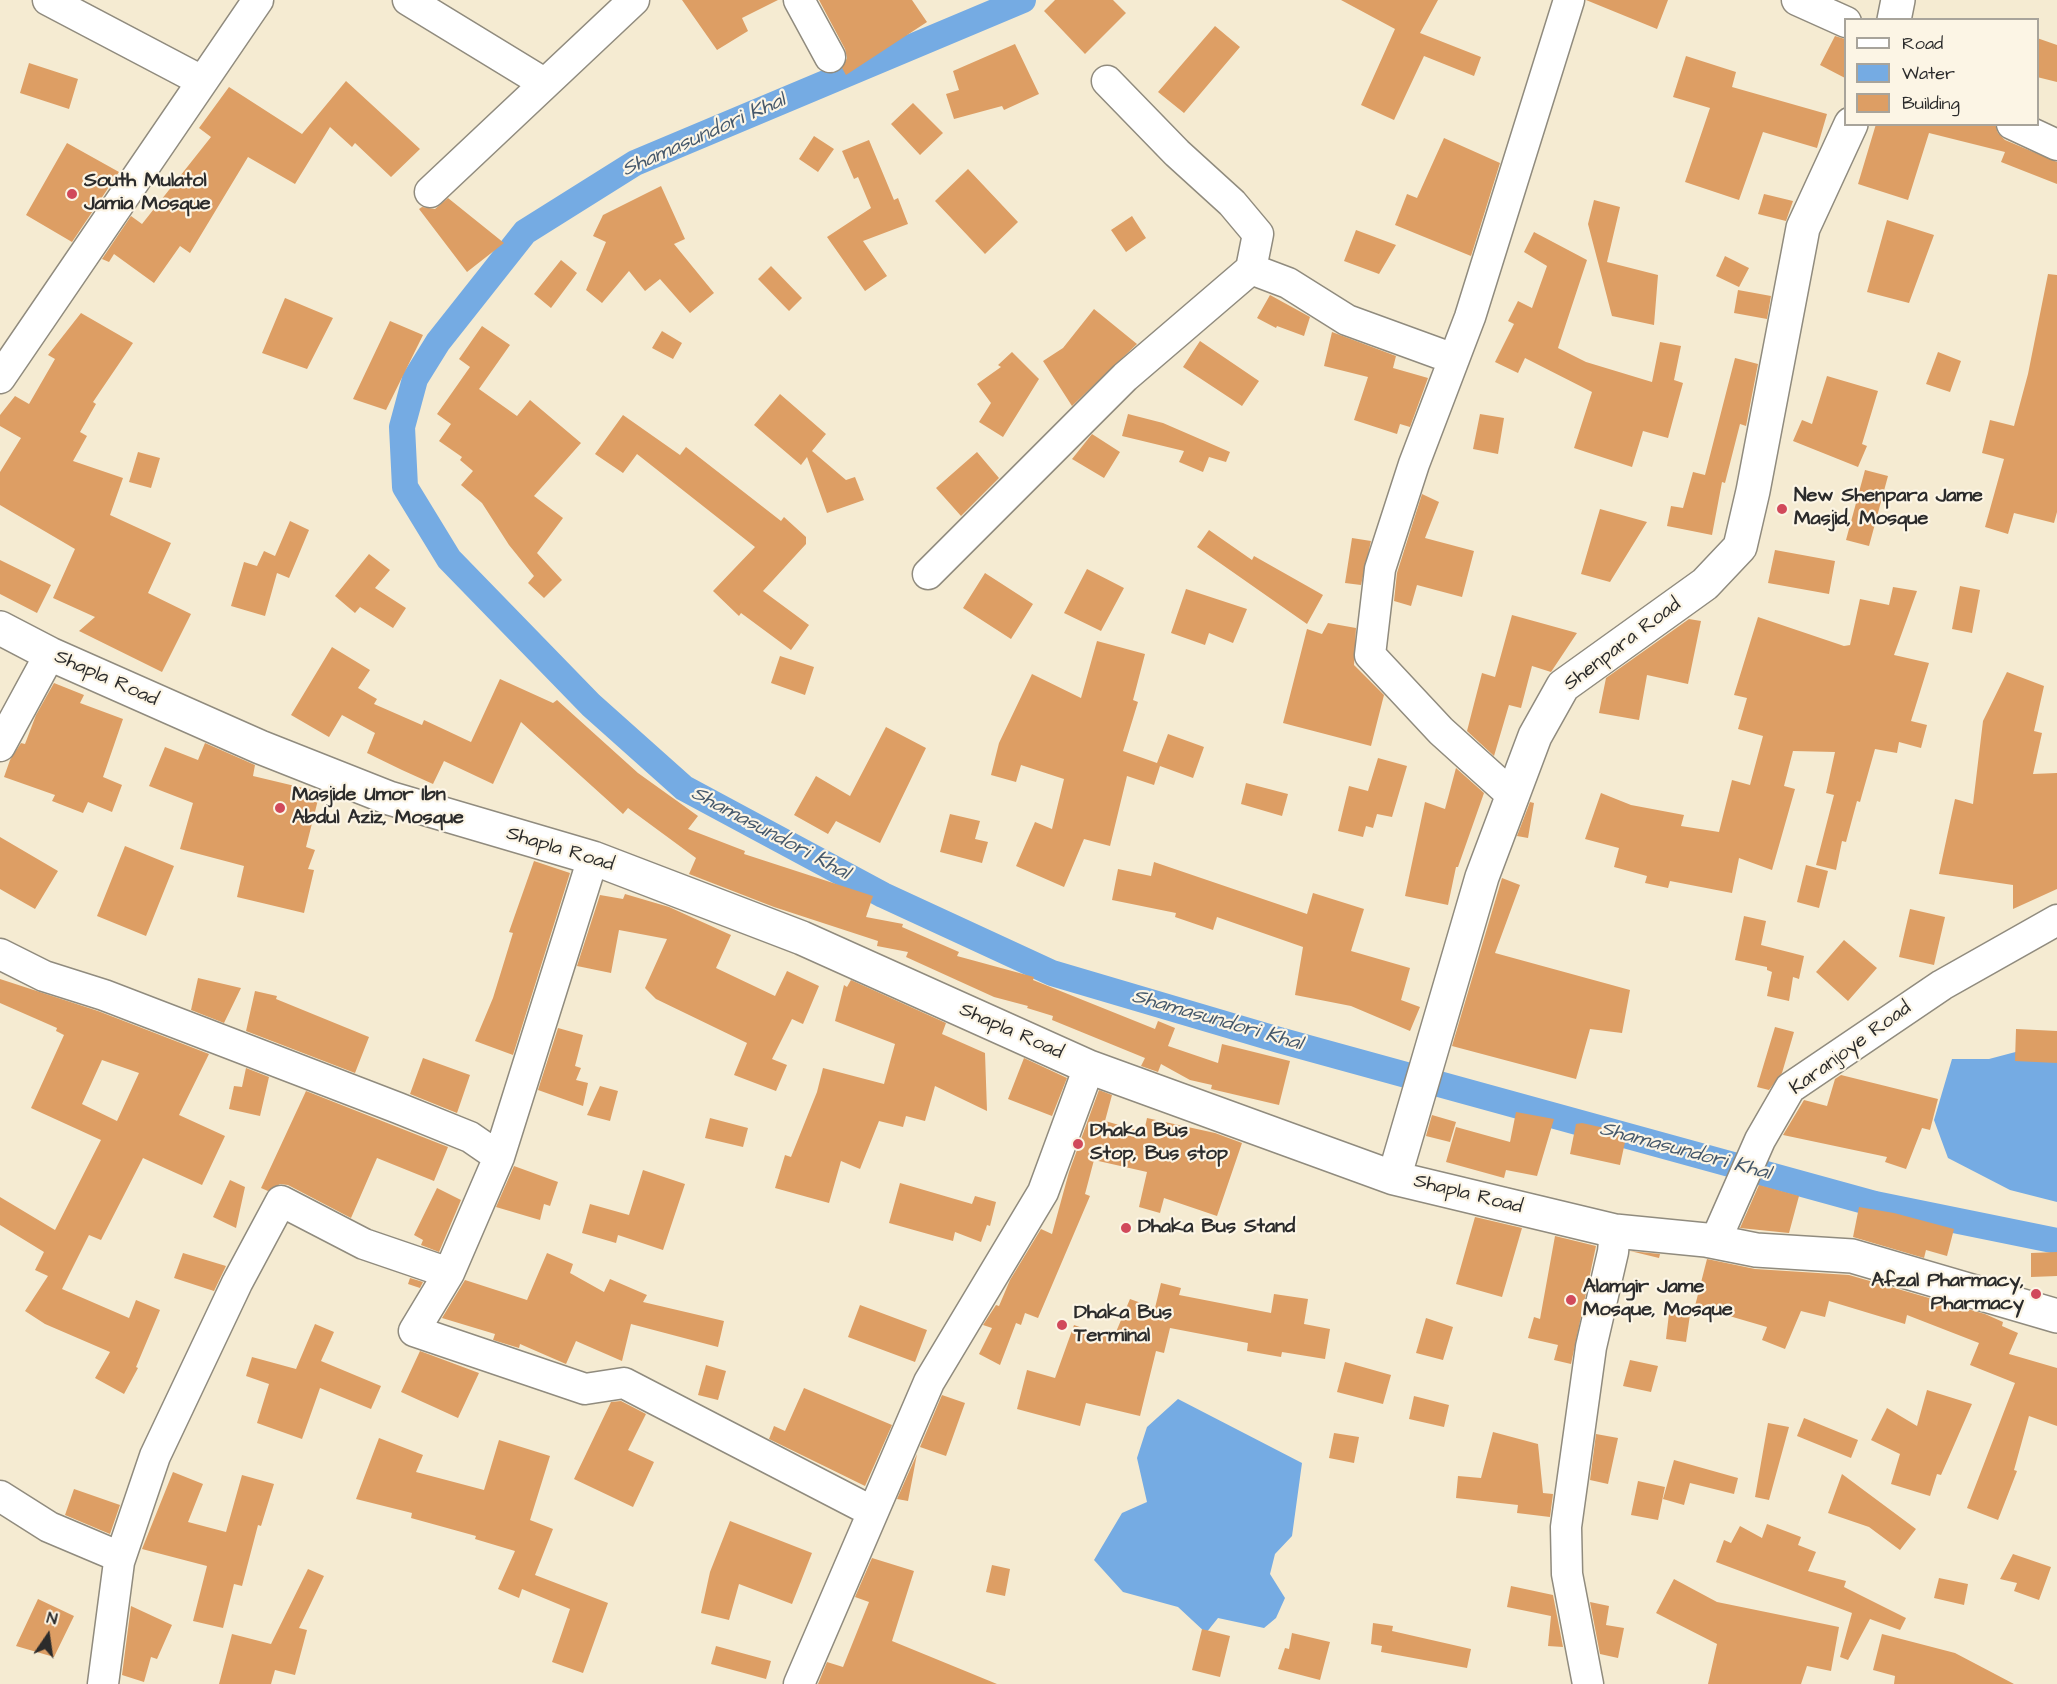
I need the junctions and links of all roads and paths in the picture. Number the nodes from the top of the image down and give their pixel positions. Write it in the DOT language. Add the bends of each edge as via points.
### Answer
graph roads {
  1 [pos="48,0"];
  2 [pos="258,0"];
  3 [pos="408,0"];
  4 [pos="634,0"];
  5 [pos="799,0"];
  6 [pos="1569,0"];
  7 [pos="1797,0"];
  8 [pos="1898,0"];
  9 [pos="1894,18"];
  10 [pos="1844,22"];
  11 [pos="830,57"];
  12 [pos="202,81"];
  13 [pos="1107,81"];
  14 [pos="544,83"];
  15 [pos="1850,126"];
  16 [pos="2016,126"];
  17 [pos="2057,145"];
  18 [pos="430,192"];
  19 [pos="1251,269"];
  20 [pos="1454,359"];
  21 [pos="0,378"];
  22 [pos="928,574"];
  23 [pos="0,628"];
  24 [pos="50,654"];
  25 [pos="0,746"];
  26 [pos="1513,796"];
  27 [pos="593,858"];
  28 [pos="2057,920"];
  29 [pos="0,954"];
  30 [pos="1089,1066"];
  31 [pos="499,1156"];
  32 [pos="1394,1178"];
  33 [pos="1616,1231"];
  34 [pos="1715,1242"];
  35 [pos="449,1273"];
  36 [pos="2057,1316"];
  37 [pos="0,1496"];
  38 [pos="873,1512"];
  39 [pos="120,1557"];
  40 [pos="103,1684"];
  41 [pos="799,1684"];
  42 [pos="1588,1684"];
  1 -- 12 [label="street"];
  2 -- 12 [label="street"];
  3 -- 14 [label="street"];
  4 -- 14 [label="street"];
  5 -- 11 [label="street"];
  6 -- 20 [label="street"];
  7 -- 10 [label="street"];
  8 -- 9 [label="street"];
  12 -- 21 [label="street"];
  13 -- 19 [label="street" via="1232,203 1258,234"];
  14 -- 18 [label="street"];
  15 -- 26 [label="street, Shenpara Road" via="1803,228 1740,547 1705,584 1563,686 1535,736"];
  16 -- 17 [label="street"];
  19 -- 20 [label="street" via="1288,284 1347,320"];
  19 -- 22 [label="street" via="1125,377"];
  20 -- 26 [label="street" via="1380,569 1370,655 1441,732"];
  23 -- 24 [label="street, Shapla Road"];
  24 -- 25 [label="street"];
  24 -- 27 [label="street, Shapla Road" via="260,747 389,798"];
  26 -- 32 [label="street, Shenpara Road" via="1482,877"];
  27 -- 30 [label="street, Shapla Road" via="802,938"];
  27 -- 31 [label="street"];
  28 -- 34 [label="street, Karanjoye Road" via="1941,985 1790,1088 1760,1140"];
  29 -- 31 [label="street" via="44,976 104,995 470,1137"];
  30 -- 32 [label="street, Shapla Road"];
  30 -- 38 [label="street" via="1043,1192 929,1382"];
  31 -- 35 [label="street"];
  32 -- 33 [label="street, Shapla Road"];
  33 -- 34 [label="street, Shapla Road"];
  33 -- 42 [label="street" via="1590,1347 1566,1527 1567,1574"];
  34 -- 36 [label="street, Shapla Road" via="1756,1250 1852,1256"];
  35 -- 38 [label="street" via="414,1331 585,1389 624,1383"];
  35 -- 39 [label="street" via="364,1244 281,1201 237,1283 155,1456"];
  37 -- 39 [label="street" via="49,1527"];
  38 -- 41 [label="street"];
  39 -- 40 [label="street"];
}
